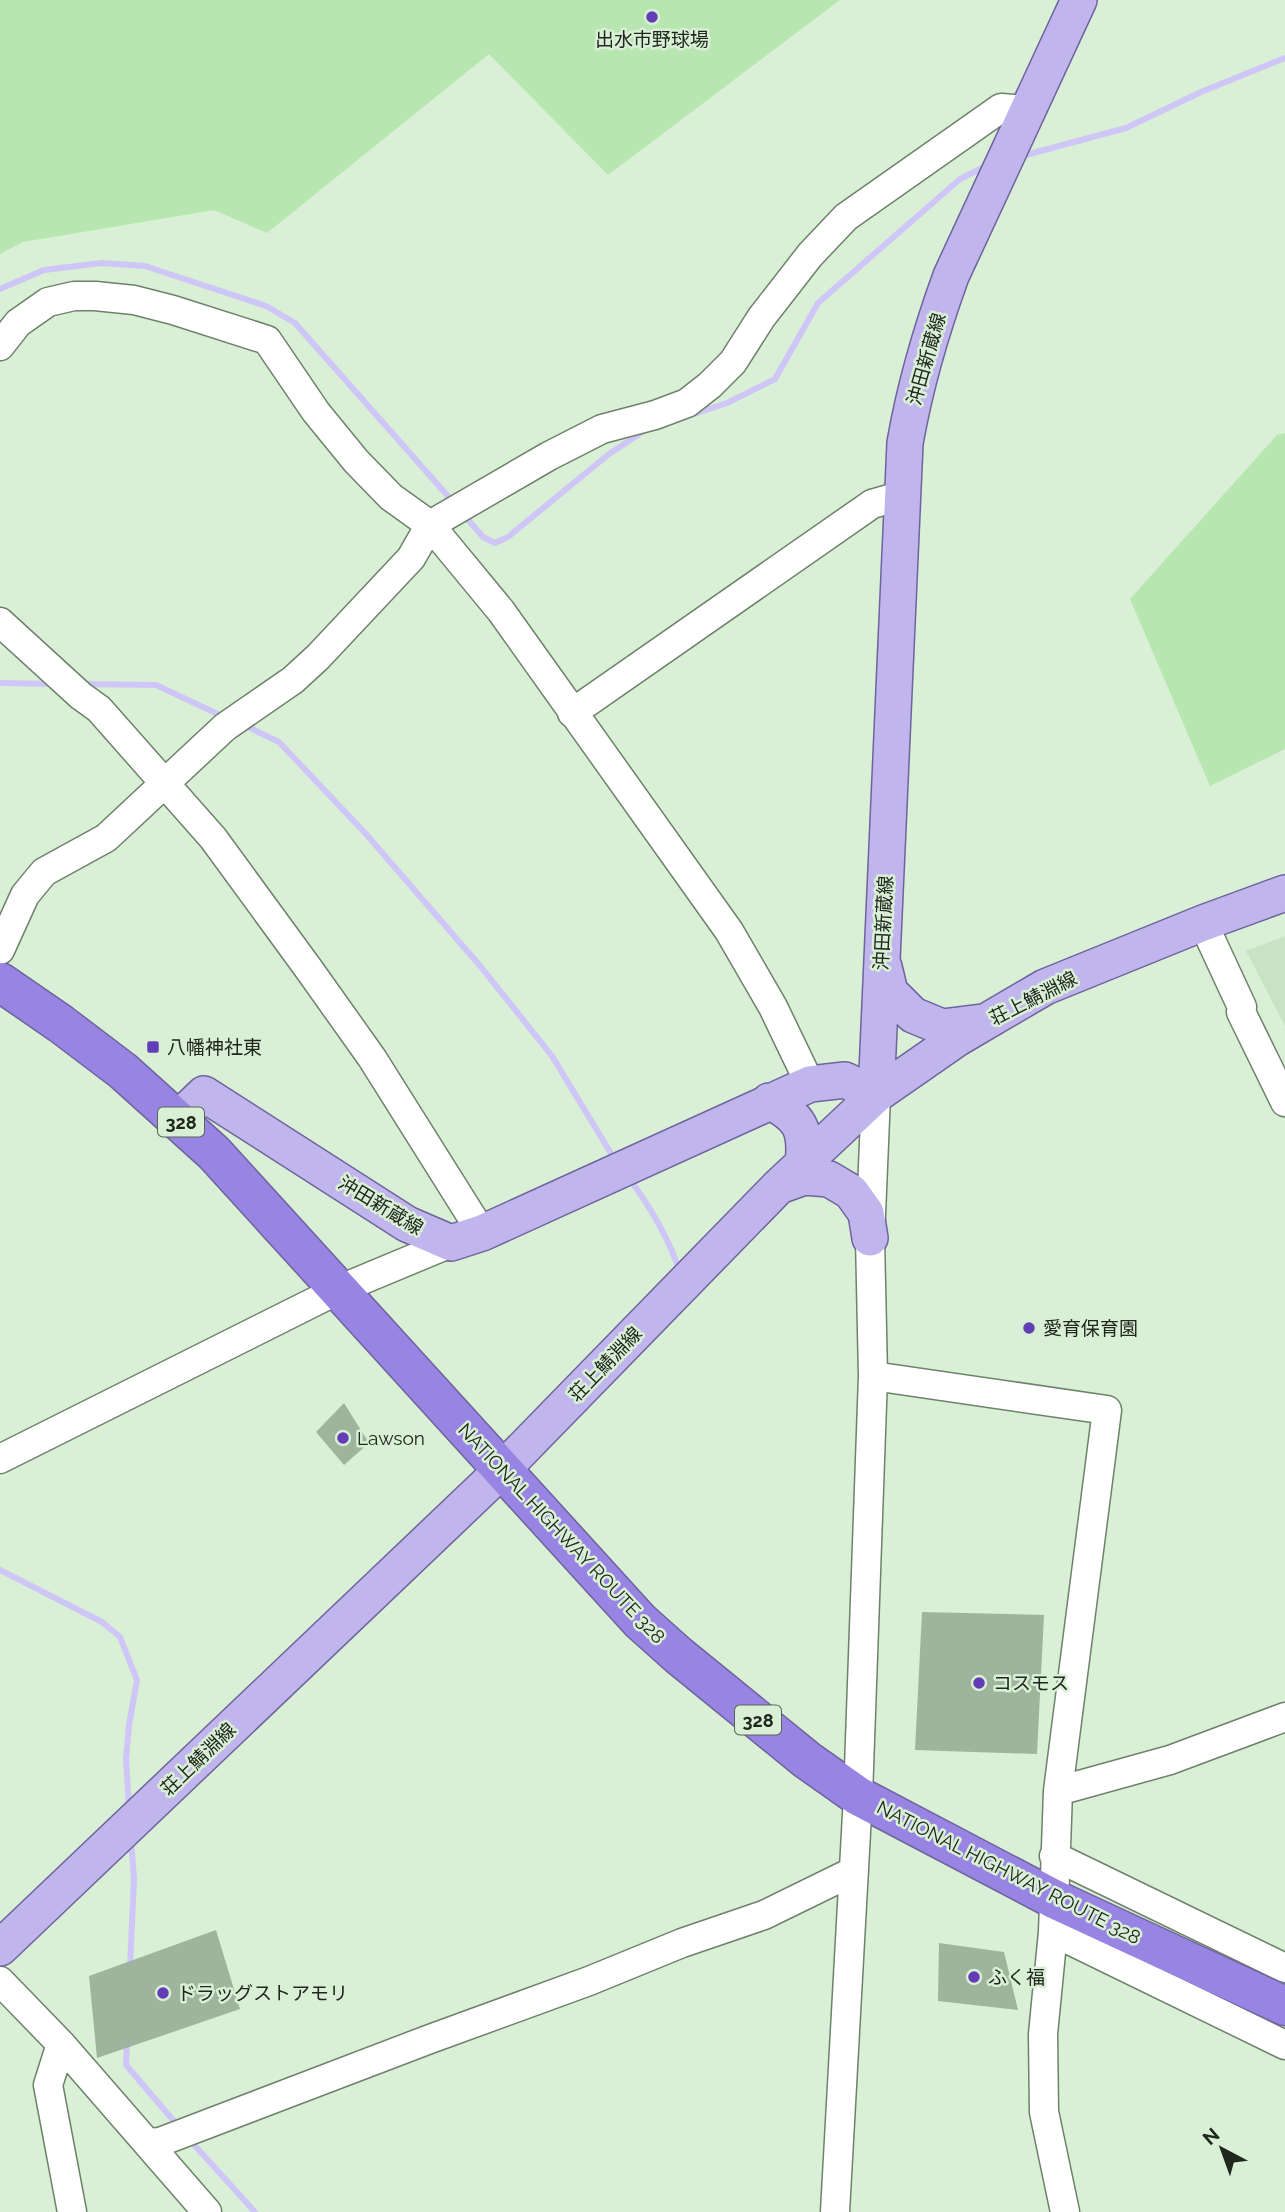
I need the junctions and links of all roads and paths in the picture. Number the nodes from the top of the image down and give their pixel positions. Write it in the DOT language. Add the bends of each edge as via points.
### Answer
graph roads {
  1 [pos="1079,0"];
  2 [pos="1028,110"];
  3 [pos="0,346"];
  4 [pos="903,495"];
  5 [pos="430,525"];
  6 [pos="0,622"];
  7 [pos="572,713"];
  8 [pos="164,784"];
  9 [pos="1285,893"];
  10 [pos="1203,923"];
  11 [pos="0,950"];
  12 [pos="882,961"];
  13 [pos="0,982"];
  14 [pos="986,1022"];
  15 [pos="810,1084"];
  16 [pos="876,1095"];
  17 [pos="769,1101"];
  18 [pos="1285,1102"];
  19 [pos="178,1119"];
  20 [pos="791,1175"];
  21 [pos="467,1238"];
  22 [pos="870,1238"];
  23 [pos="338,1290"];
  24 [pos="873,1376"];
  25 [pos="0,1459"];
  26 [pos="502,1470"];
  27 [pos="1285,1717"];
  28 [pos="1058,1791"];
  29 [pos="858,1796"];
  30 [pos="1054,1856"];
  31 [pos="854,1871"];
  32 [pos="1054,1916"];
  33 [pos="0,1948"];
  34 [pos="1285,1968"];
  35 [pos="0,1981"];
  36 [pos="1285,2007"];
  37 [pos="61,2044"];
  38 [pos="1285,2045"];
  39 [pos="147,2143"];
  40 [pos="72,2212"];
  41 [pos="207,2212"];
  42 [pos="835,2212"];
  43 [pos="1065,2212"];
  1 -- 2 [label="main road, 沖田新蔵線"];
  2 -- 4 [label="main road, 沖田新蔵線" via="934,323 907,430"];
  2 -- 5 [label="street" via="1001,108 846,217 769,307 733,362 687,403 602,429"];
  3 -- 5 [label="street" via="18,323 48,302 74,296 134,300 267,340 356,461 391,497"];
  4 -- 7 [label="street" via="872,504"];
  4 -- 12 [label="main road, 沖田新蔵線"];
  5 -- 7 [label="street" via="501,611"];
  5 -- 8 [label="street" via="411,558 318,657 225,727"];
  6 -- 8 [label="street" via="99,709"];
  7 -- 15 [label="street" via="729,932 773,1007"];
  8 -- 11 [label="street" via="106,838 44,872 25,895"];
  8 -- 21 [label="street" via="213,838 364,1046"];
  9 -- 10 [label="main road, 荘上鯖淵線"];
  10 -- 14 [label="main road, 荘上鯖淵線" via="1045,987"];
  10 -- 18 [label="street"];
  12 -- 14 [label="main road" via="890,992 912,1016 942,1027"];
  12 -- 16 [label="main road, 沖田新蔵線"];
  13 -- 19 [label="highway, NATIONAL HIGHWAY ROUTE 328 / 328" via="113,1063"];
  14 -- 16 [label="main road, 荘上鯖淵線"];
  15 -- 16 [label="main road" via="845,1080"];
  15 -- 17 [label="main road"];
  16 -- 20 [label="main road, 荘上鯖淵線"];
  16 -- 22 [label="street"];
  17 -- 20 [label="main road" via="786,1110 806,1142"];
  17 -- 21 [label="main road"];
  19 -- 21 [label="main road, 沖田新蔵線" via="204,1094 407,1224"];
  19 -- 23 [label="highway, NATIONAL HIGHWAY ROUTE 328 / 328"];
  20 -- 22 [label="main road" via="829,1179 851,1192 866,1213"];
  20 -- 26 [label="main road, 荘上鯖淵線"];
  21 -- 23 [label="street"];
  22 -- 24 [label="street"];
  23 -- 25 [label="street"];
  23 -- 26 [label="highway, NATIONAL HIGHWAY ROUTE 328 / 328"];
  24 -- 28 [label="street" via="1107,1410"];
  24 -- 29 [label="street"];
  26 -- 29 [label="highway, NATIONAL HIGHWAY ROUTE 328 / 328" via="640,1621 807,1760"];
  26 -- 33 [label="main road, 荘上鯖淵線"];
  27 -- 28 [label="street" via="1170,1760"];
  28 -- 30 [label="street"];
  29 -- 31 [label="street"];
  29 -- 32 [label="highway, NATIONAL HIGHWAY ROUTE 328 / 328"];
  30 -- 32 [label="street"];
  30 -- 34 [label="street"];
  31 -- 39 [label="street" via="764,1915 160,2142"];
  31 -- 42 [label="street"];
  32 -- 36 [label="highway, NATIONAL HIGHWAY ROUTE 328 / 328"];
  32 -- 38 [label="street"];
  32 -- 43 [label="street" via="1043,2034 1044,2112"];
  35 -- 37 [label="street"];
  37 -- 39 [label="street"];
  37 -- 40 [label="street" via="48,2085"];
  39 -- 41 [label="street"];
}
